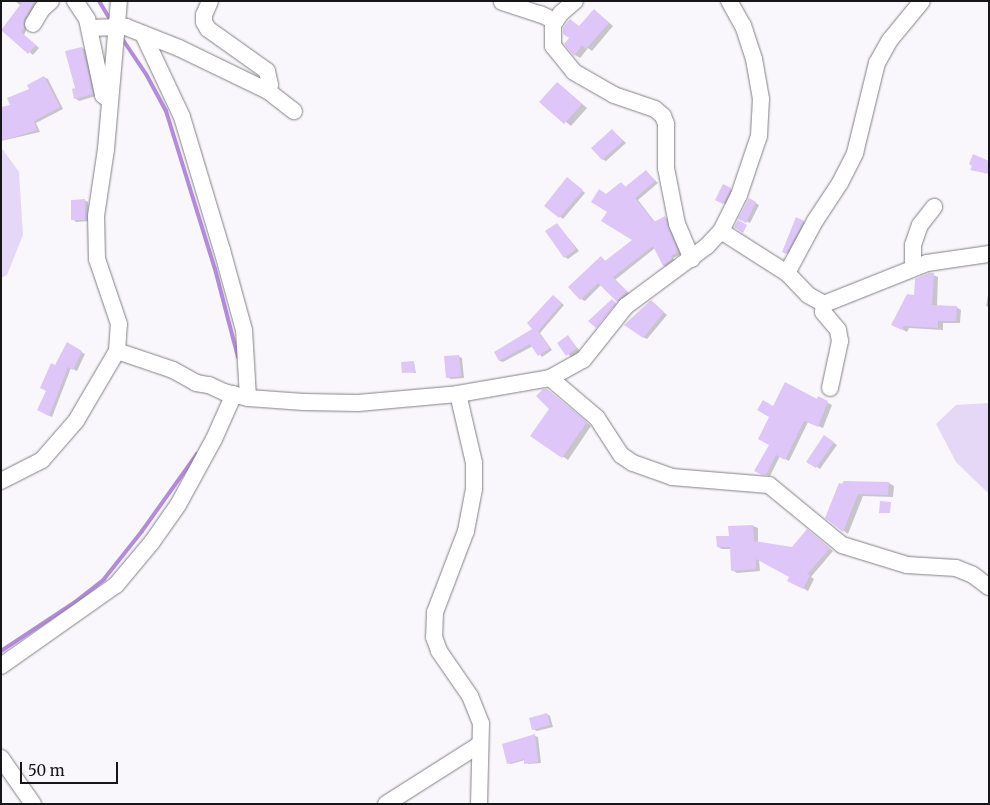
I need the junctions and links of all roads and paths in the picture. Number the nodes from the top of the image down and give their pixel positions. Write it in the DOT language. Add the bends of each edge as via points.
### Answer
graph roads {
  1 [pos="51,1"];
  2 [pos="75,1"];
  3 [pos="210,1"];
  4 [pos="575,1"];
  5 [pos="729,1"];
  6 [pos="922,1"];
  7 [pos="118,2"];
  8 [pos="502,2"];
  9 [pos="555,21"];
  10 [pos="33,24"];
  11 [pos="116,26"];
  12 [pos="90,28"];
  13 [pos="143,34"];
  14 [pos="268,91"];
  15 [pos="110,100"];
  16 [pos="294,111"];
  17 [pos="934,207"];
  18 [pos="721,231"];
  19 [pos="989,254"];
  20 [pos="692,259"];
  21 [pos="916,267"];
  22 [pos="787,273"];
  23 [pos="824,304"];
  24 [pos="117,350"];
  25 [pos="550,378"];
  26 [pos="830,388"];
  27 [pos="458,394"];
  28 [pos="241,396"];
  29 [pos="1,480"];
  30 [pos="989,587"];
  31 [pos="1,666"];
  32 [pos="479,745"];
  33 [pos="1,758"];
  34 [pos="33,804"];
  35 [pos="386,804"];
  36 [pos="479,804"];
  1 -- 10 [label="street" via="42,8"];
  2 -- 12 [label="street"];
  3 -- 14 [label="street" via="204,15 208,29 267,71"];
  4 -- 9 [label="street"];
  5 -- 18 [label="street" via="754,59 761,99 760,122 749,167"];
  6 -- 22 [label="street" via="890,40 878,64 855,153"];
  7 -- 11 [label="street"];
  8 -- 9 [label="street"];
  9 -- 20 [label="street" via="552,46 574,72 614,95 663,116 666,124 666,168 677,224"];
  11 -- 12 [label="street"];
  11 -- 13 [label="street"];
  11 -- 15 [label="street"];
  12 -- 15 [label="street" via="103,94"];
  13 -- 14 [label="street"];
  13 -- 28 [label="street" via="182,117 244,330"];
  14 -- 16 [label="street"];
  15 -- 24 [label="street" via="96,233 98,259 119,324"];
  17 -- 21 [label="street" via="920,225 913,245"];
  18 -- 20 [label="street"];
  18 -- 22 [label="street"];
  19 -- 21 [label="street"];
  20 -- 25 [label="street" via="626,306 583,360"];
  21 -- 23 [label="street"];
  22 -- 23 [label="street" via="808,295"];
  23 -- 26 [label="street" via="823,312 838,330 840,341"];
  24 -- 28 [label="street" via="173,370 196,383"];
  24 -- 29 [label="street" via="76,421 42,460"];
  25 -- 27 [label="street"];
  25 -- 30 [label="street" via="597,418 621,454 633,463 672,477 769,485 842,545 907,565 956,568"];
  27 -- 28 [label="street" via="358,402 304,402"];
  27 -- 32 [label="street" via="474,463 474,489 466,531 436,612 434,637 439,651 476,709 481,723"];
  28 -- 31 [label="street" via="178,505 116,585"];
  32 -- 35 [label="street"];
  32 -- 36 [label="street"];
  33 -- 34 [label="street"];
}
